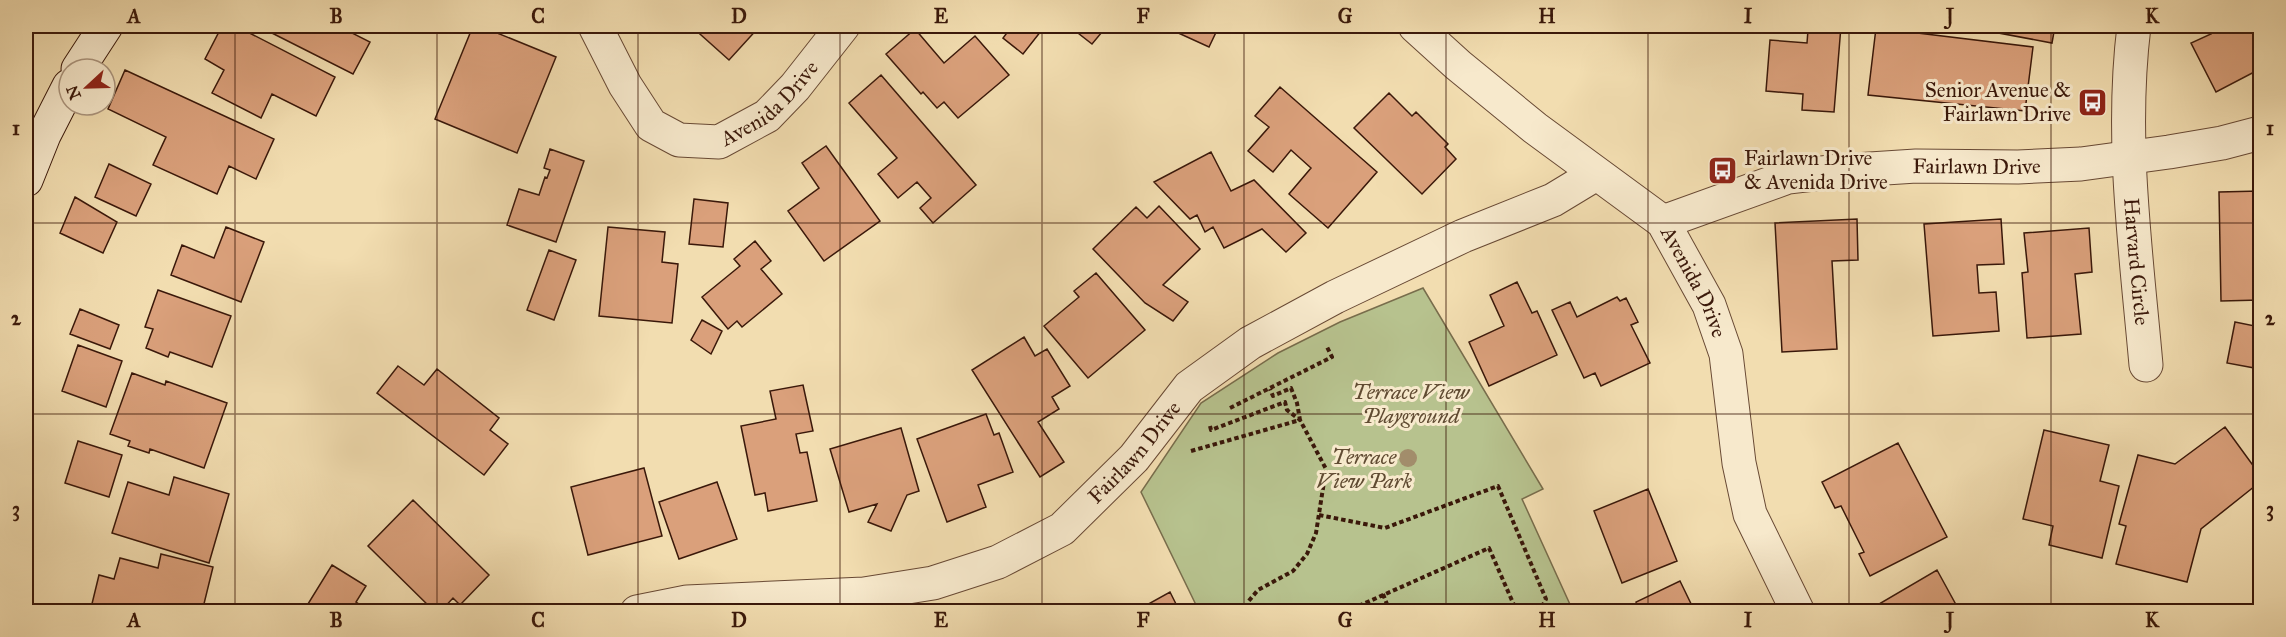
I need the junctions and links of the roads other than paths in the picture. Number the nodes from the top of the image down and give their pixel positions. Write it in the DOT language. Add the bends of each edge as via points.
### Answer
graph roads {
  1 [pos="106,26"];
  2 [pos="595,26"];
  3 [pos="843,26"];
  4 [pos="1415,26"];
  5 [pos="2134,26"];
  6 [pos="86,57"];
  7 [pos="57,110"];
  8 [pos="2260,133"];
  9 [pos="2128,158"];
  10 [pos="1596,174"];
  11 [pos="26,180"];
  12 [pos="1663,222"];
  13 [pos="2146,364"];
  14 [pos="637,612"];
  15 [pos="1798,612"];
  1 -- 6 [label="street"];
  2 -- 3 [label="street, Avenida Drive" via="651,125 679,140 719,142 766,116 795,87"];
  4 -- 10 [label="street, Avenida Drive" via="1466,72"];
  5 -- 9 [label="street, Harvard Circle" via="2128,71"];
  7 -- 11 [label="street"];
  8 -- 9 [label="street, Fairlawn Drive"];
  9 -- 12 [label="street, Fairlawn Drive" via="2018,167 1916,166 1788,177"];
  9 -- 13 [label="street, Harvard Circle"];
  10 -- 12 [label="street, Avenida Drive"];
  10 -- 14 [label="street, Fairlawn Drive" via="1553,200 1463,236 1250,343 1190,387 1134,458 1062,530 998,562 933,583 864,594 687,602"];
  12 -- 15 [label="street, Avenida Drive" via="1712,315 1726,354 1739,463 1750,514"];
}
